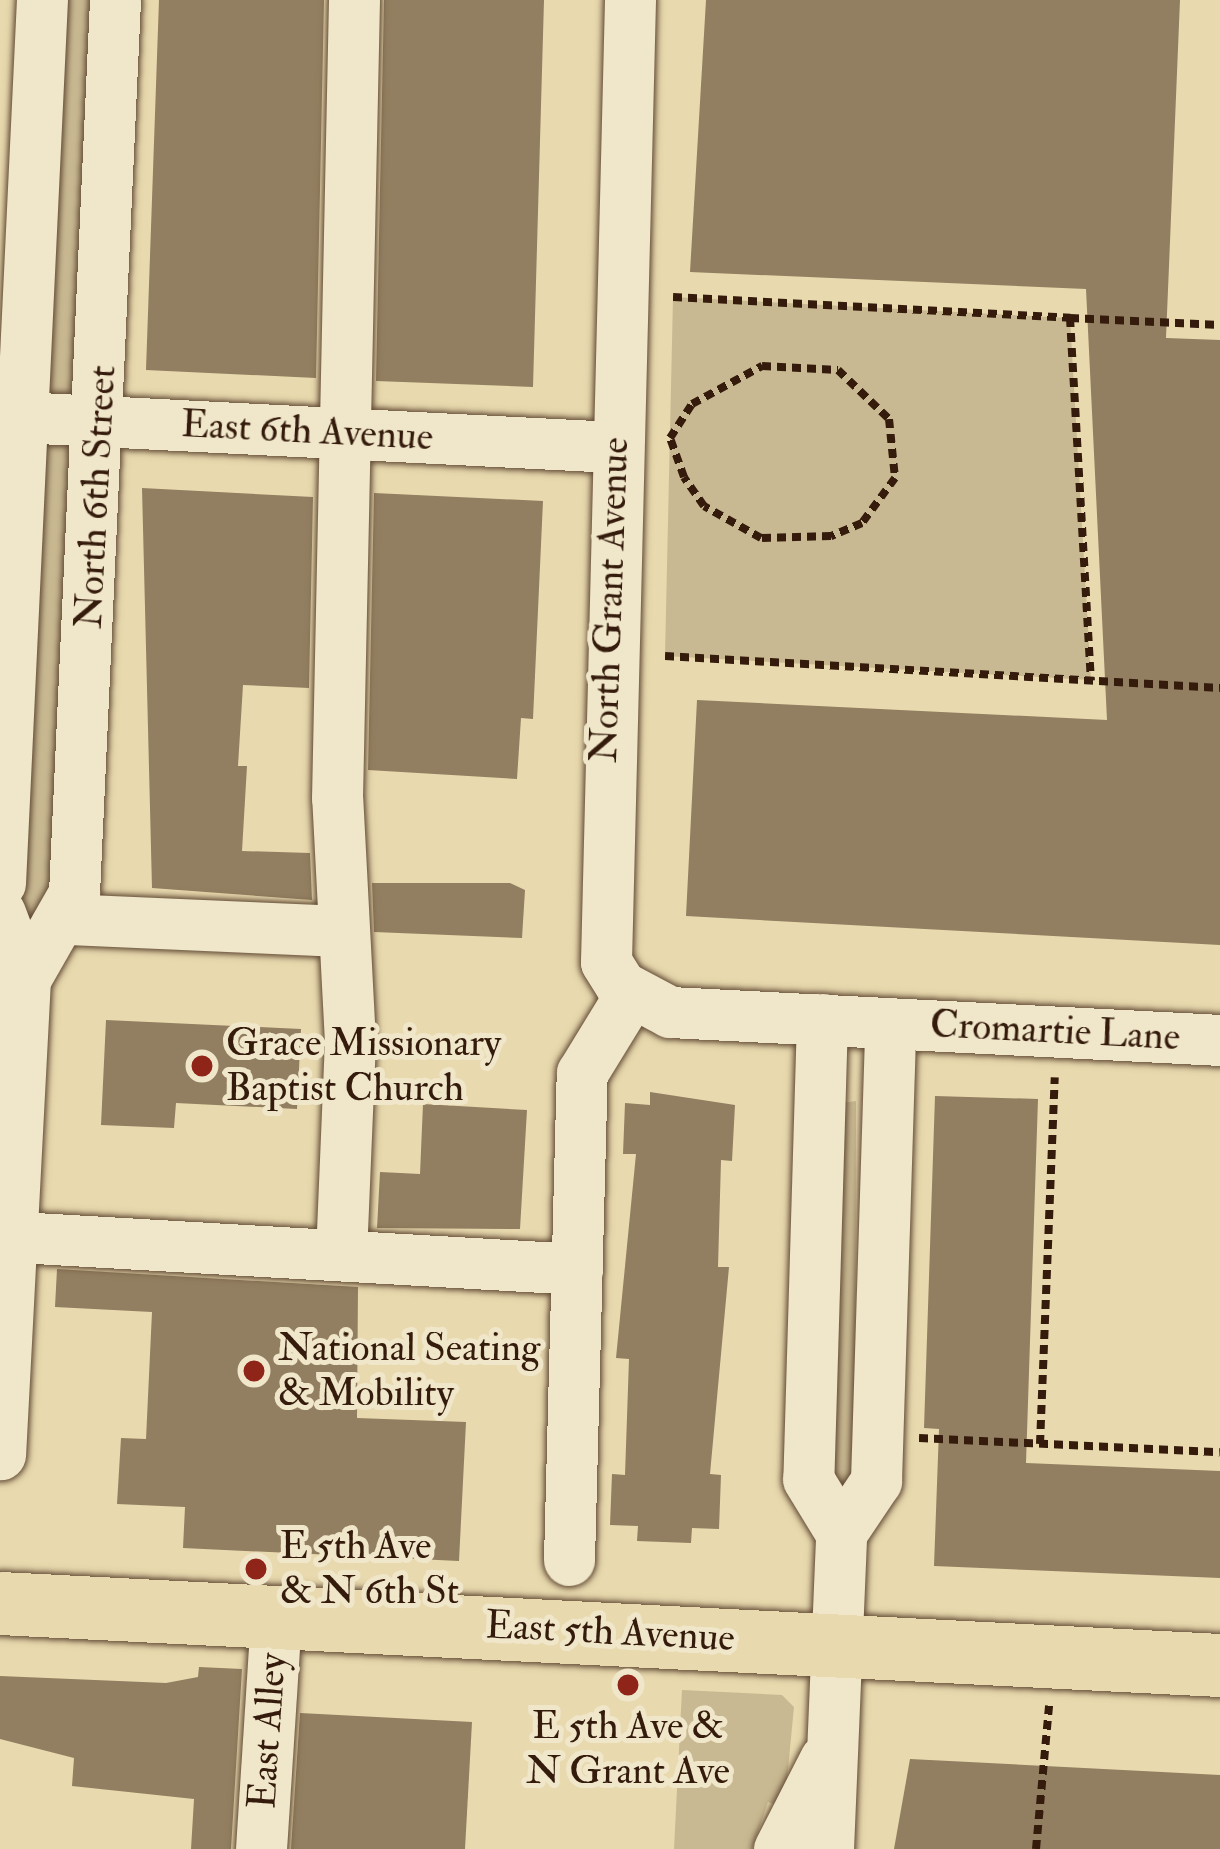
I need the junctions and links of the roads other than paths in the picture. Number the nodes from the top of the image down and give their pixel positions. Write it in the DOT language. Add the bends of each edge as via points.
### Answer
graph roads {
  1 [pos="42,0"];
  2 [pos="115,0"];
  3 [pos="353,0"];
  4 [pos="630,0"];
  5 [pos="14,417"];
  6 [pos="102,421"];
  7 [pos="341,433"];
  8 [pos="614,446"];
  9 [pos="0,883"];
  10 [pos="0,913"];
  11 [pos="66,919"];
  12 [pos="344,931"];
  13 [pos="25,979"];
  14 [pos="631,993"];
  15 [pos="822,1019"];
  16 [pos="890,1023"];
  17 [pos="1220,1040"];
  18 [pos="6,1237"];
  19 [pos="341,1256"];
  20 [pos="577,1269"];
  21 [pos="0,1454"];
  22 [pos="841,1533"];
  23 [pos="569,1560"];
  24 [pos="0,1603"];
  25 [pos="276,1614"];
  26 [pos="837,1643"];
  27 [pos="1220,1665"];
  28 [pos="825,1759"];
  29 [pos="261,1849"];
  30 [pos="779,1849"];
  31 [pos="828,1849"];
  1 -- 5 [label="street, North 6th Street"];
  2 -- 6 [label="street, North 6th Street"];
  3 -- 7 [label="street"];
  4 -- 8 [label="street, North Grant Avenue"];
  5 -- 6 [label="street, East 6th Avenue"];
  5 -- 9 [label="street, North 6th Street"];
  6 -- 7 [label="street, East 6th Avenue"];
  6 -- 11 [label="street, North 6th Street"];
  7 -- 8 [label="street, East 6th Avenue"];
  7 -- 12 [label="street"];
  8 -- 14 [label="street, North Grant Avenue" via="599,936"];
  10 -- 13 [label="street"];
  11 -- 12 [label="street"];
  11 -- 13 [label="street"];
  12 -- 19 [label="street"];
  13 -- 18 [label="street"];
  14 -- 15 [label="street" via="670,1012"];
  14 -- 20 [label="street" via="582,1073"];
  15 -- 16 [label="street"];
  15 -- 22 [label="street" via="808,1479"];
  16 -- 17 [label="street, Cromartie Lane"];
  16 -- 22 [label="street" via="876,1481"];
  18 -- 19 [label="street"];
  18 -- 21 [label="street"];
  19 -- 20 [label="street"];
  20 -- 23 [label="street"];
  22 -- 26 [label="street"];
  24 -- 25 [label="main road, East 5th Avenue"];
  25 -- 26 [label="main road, East 5th Avenue"];
  25 -- 29 [label="street, East Alley"];
  26 -- 27 [label="main road, East 5th Avenue"];
  26 -- 28 [label="street"];
  28 -- 30 [label="street"];
  28 -- 31 [label="street" via="836,1791"];
}
